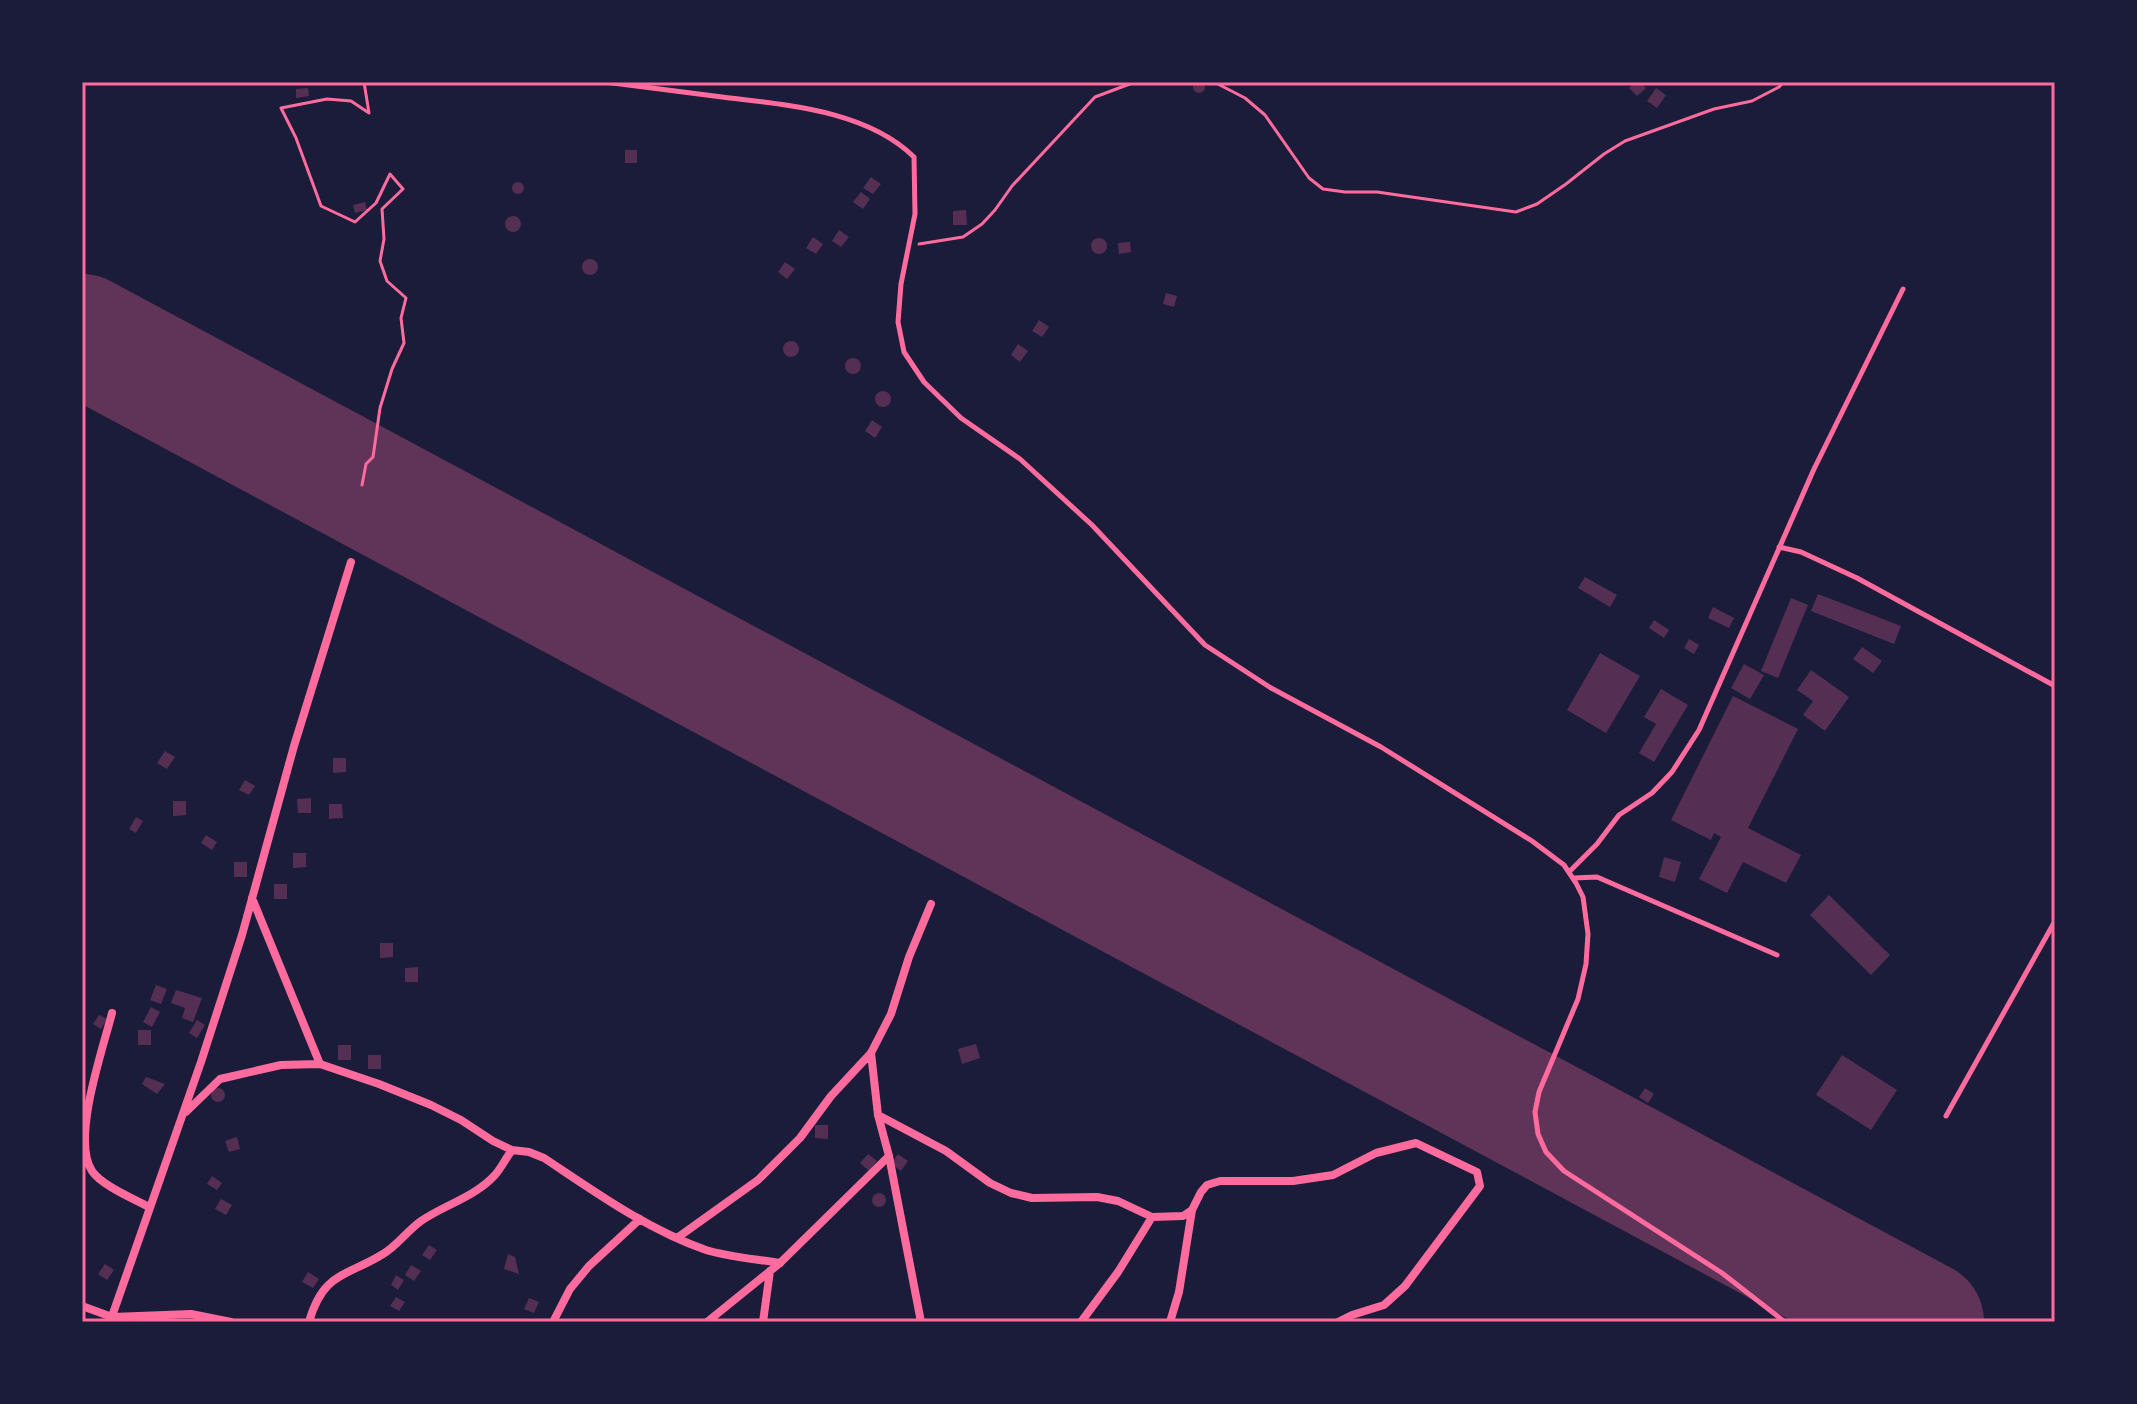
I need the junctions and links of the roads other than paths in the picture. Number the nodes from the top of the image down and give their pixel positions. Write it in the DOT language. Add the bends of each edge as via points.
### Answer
graph roads {
  1 [pos="605,82"];
  2 [pos="1903,289"];
  3 [pos="1779,547"];
  4 [pos="351,562"];
  5 [pos="2055,686"];
  6 [pos="1569,872"];
  7 [pos="1573,878"];
  8 [pos="252,898"];
  9 [pos="931,904"];
  10 [pos="2055,921"];
  11 [pos="1777,955"];
  12 [pos="112,1013"];
  13 [pos="871,1053"];
  14 [pos="320,1064"];
  15 [pos="183,1114"];
  16 [pos="878,1115"];
  17 [pos="1946,1116"];
  18 [pos="512,1150"];
  19 [pos="889,1156"];
  20 [pos="149,1207"];
  21 [pos="1192,1210"];
  22 [pos="1152,1217"];
  23 [pos="640,1219"];
  24 [pos="677,1238"];
  25 [pos="780,1263"];
  26 [pos="770,1271"];
  27 [pos="82,1306"];
  28 [pos="111,1319"];
  29 [pos="231,1322"];
  30 [pos="309,1322"];
  31 [pos="553,1322"];
  32 [pos="707,1322"];
  33 [pos="763,1322"];
  34 [pos="921,1322"];
  35 [pos="1081,1322"];
  36 [pos="1170,1322"];
  37 [pos="1338,1322"];
  38 [pos="1785,1322"];
  1 -- 6 [label="lane" via="792,105 859,122 900,143 914,157 915,214 898,322 904,352 924,382 1092,525 1205,645 1532,841"];
  2 -- 3 [label="lane"];
  3 -- 5 [label="lane" via="1857,578"];
  3 -- 6 [label="lane" via="1699,730 1672,772 1619,815"];
  4 -- 8 [label="street"];
  6 -- 7 [label="lane"];
  7 -- 11 [label="lane" via="1597,877"];
  7 -- 38 [label="lane" via="1583,897 1586,964 1578,999 1539,1092 1535,1112 1546,1152 1564,1171 1722,1273"];
  8 -- 14 [label="street"];
  8 -- 15 [label="street"];
  9 -- 13 [label="street"];
  10 -- 17 [label="lane"];
  12 -- 20 [label="street" via="84,1123 85,1157 99,1178"];
  13 -- 16 [label="street"];
  13 -- 24 [label="street" via="758,1180"];
  14 -- 15 [label="street" via="281,1065 220,1079"];
  14 -- 18 [label="street" via="431,1105"];
  15 -- 20 [label="street"];
  16 -- 19 [label="street"];
  16 -- 22 [label="street" via="1011,1193 1032,1198 1097,1197"];
  18 -- 23 [label="street" via="544,1158"];
  18 -- 30 [label="street" via="480,1188 420,1222 385,1254 339,1275 314,1303"];
  19 -- 25 [label="street"];
  19 -- 34 [label="street"];
  20 -- 28 [label="street"];
  21 -- 22 [label="street" via="1183,1216"];
  21 -- 36 [label="street"];
  21 -- 37 [label="street" via="1207,1185 1220,1181 1333,1175 1376,1153 1416,1143 1477,1172 1480,1186 1405,1286 1384,1305"];
  22 -- 35 [label="street"];
  23 -- 24 [label="street"];
  23 -- 31 [label="street" via="589,1266"];
  24 -- 25 [label="street" via="709,1251"];
  25 -- 26 [label="street"];
  26 -- 32 [label="street"];
  26 -- 33 [label="street"];
  27 -- 28 [label="street"];
  28 -- 29 [label="street" via="191,1314"];
}
